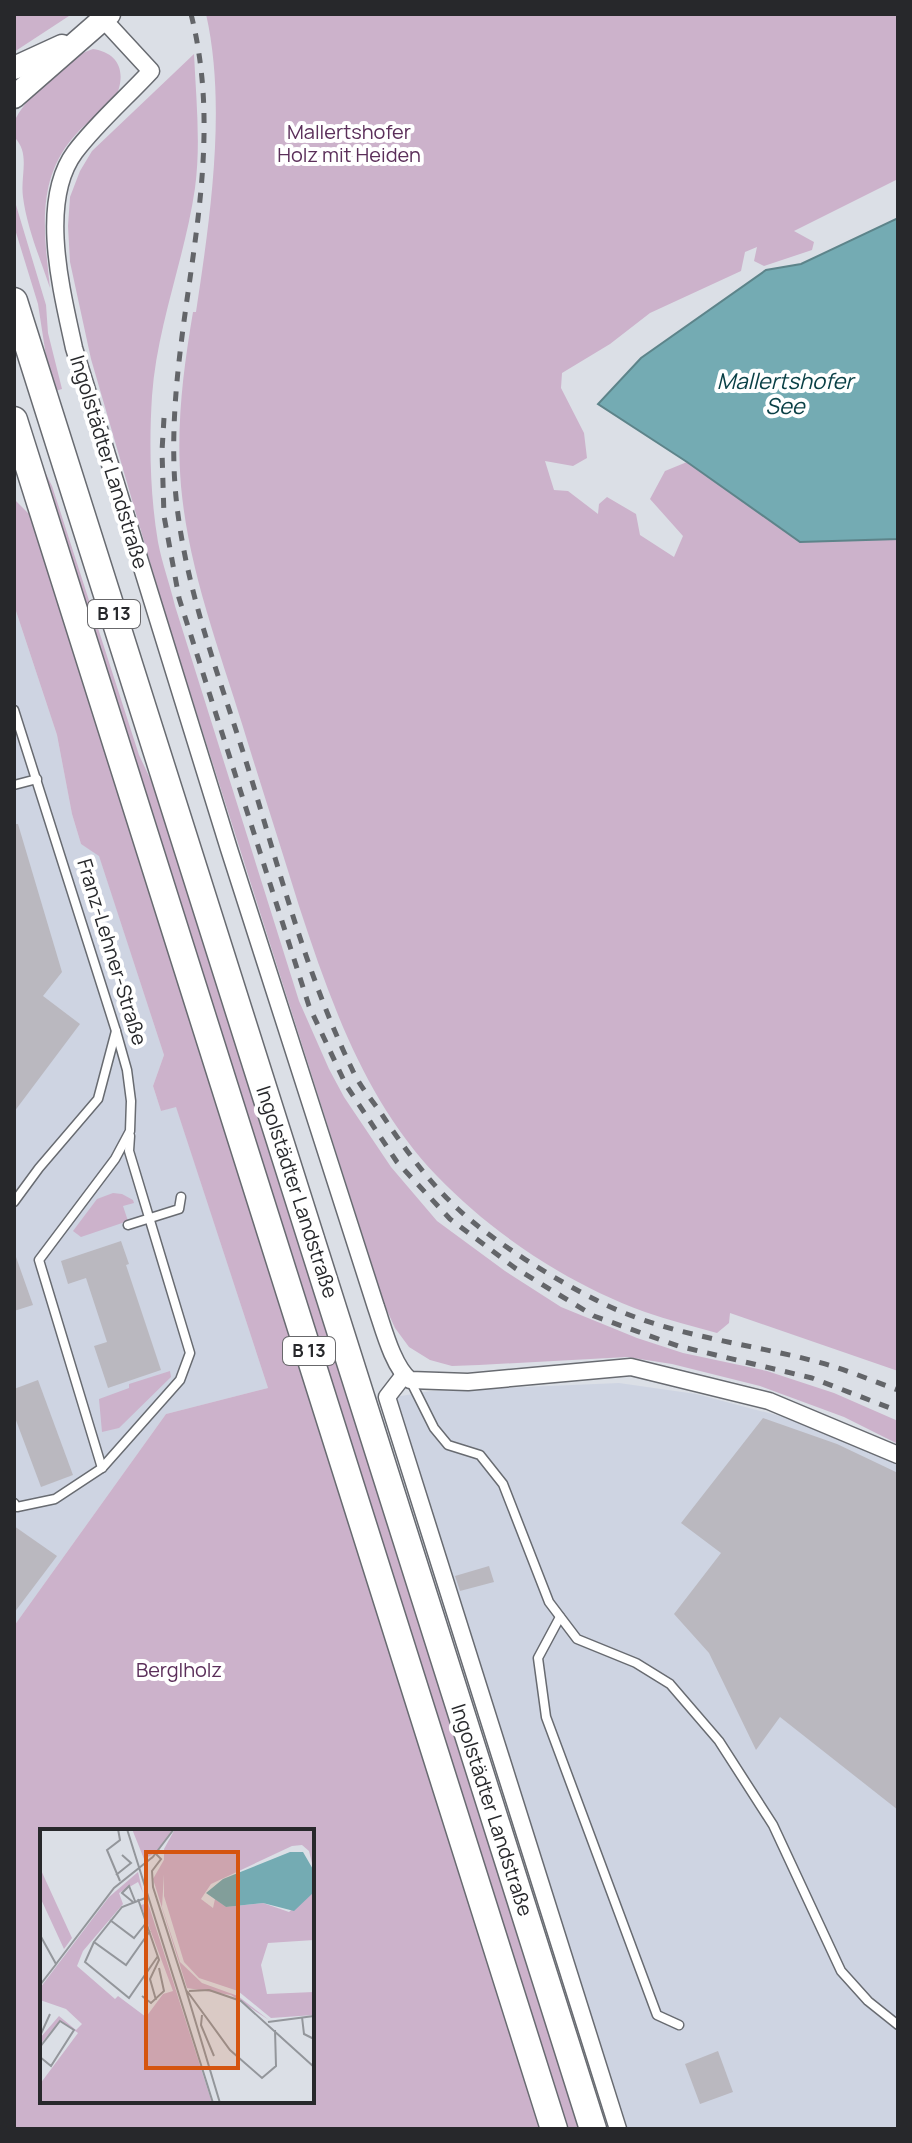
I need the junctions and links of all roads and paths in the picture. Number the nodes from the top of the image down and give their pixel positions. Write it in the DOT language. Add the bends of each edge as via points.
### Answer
graph roads {
  1 [pos="106,17"];
  2 [pos="81,37"];
  3 [pos="14,68"];
  4 [pos="16,97"];
  5 [pos="14,301"];
  6 [pos="14,420"];
  7 [pos="32,447"];
  8 [pos="14,710"];
  9 [pos="37,779"];
  10 [pos="14,785"];
  11 [pos="116,1031"];
  12 [pos="130,1131"];
  13 [pos="181,1197"];
  14 [pos="14,1202"];
  15 [pos="150,1219"];
  16 [pos="128,1225"];
  17 [pos="407,1377"];
  18 [pos="898,1455"];
  19 [pos="102,1468"];
  20 [pos="14,1503"];
  21 [pos="560,1617"];
  22 [pos="679,2025"];
  23 [pos="898,2025"];
  24 [pos="554,2129"];
  25 [pos="593,2129"];
  26 [pos="618,2129"];
  1 -- 2 [label="main road"];
  1 -- 17 [label="street, Ingolstädter Landstraße" via="151,71 75,152 59,185 56,230 62,293 83,381 224,834 387,1341"];
  2 -- 3 [label="main road"];
  2 -- 4 [label="main road"];
  5 -- 7 [label="main road, Ingolstädter Landstraße / B 13"];
  6 -- 7 [label="main road, Ingolstädter Landstraße / B 13"];
  7 -- 24 [label="main road, Ingolstädter Landstraße / B 13"];
  7 -- 25 [label="main road, Ingolstädter Landstraße / B 13"];
  8 -- 9 [label="lane, Franz-Lehner-Straße"];
  9 -- 10 [label="lane"];
  9 -- 11 [label="lane, Franz-Lehner-Straße"];
  11 -- 12 [label="lane, Franz-Lehner-Straße" via="127,1070"];
  11 -- 14 [label="lane" via="98,1099"];
  12 -- 15 [label="lane, Franz-Lehner-Straße" via="129,1151"];
  12 -- 19 [label="lane" via="39,1260"];
  13 -- 15 [label="lane" via="179,1209"];
  15 -- 16 [label="lane"];
  15 -- 19 [label="lane, Franz-Lehner-Straße" via="190,1353 180,1380"];
  17 -- 18 [label="street" via="468,1382 631,1367 769,1401"];
  17 -- 21 [label="lane" via="448,1445 480,1455 503,1484 549,1602"];
  17 -- 26 [label="street, Ingolstädter Landstraße" via="387,1397"];
  19 -- 20 [label="lane, Franz-Lehner-Straße" via="55,1499 17,1507"];
  21 -- 22 [label="lane" via="538,1658 546,1717 657,2015"];
  21 -- 23 [label="lane" via="577,1639 636,1663 670,1684 719,1741 773,1825 841,1971"];
}
